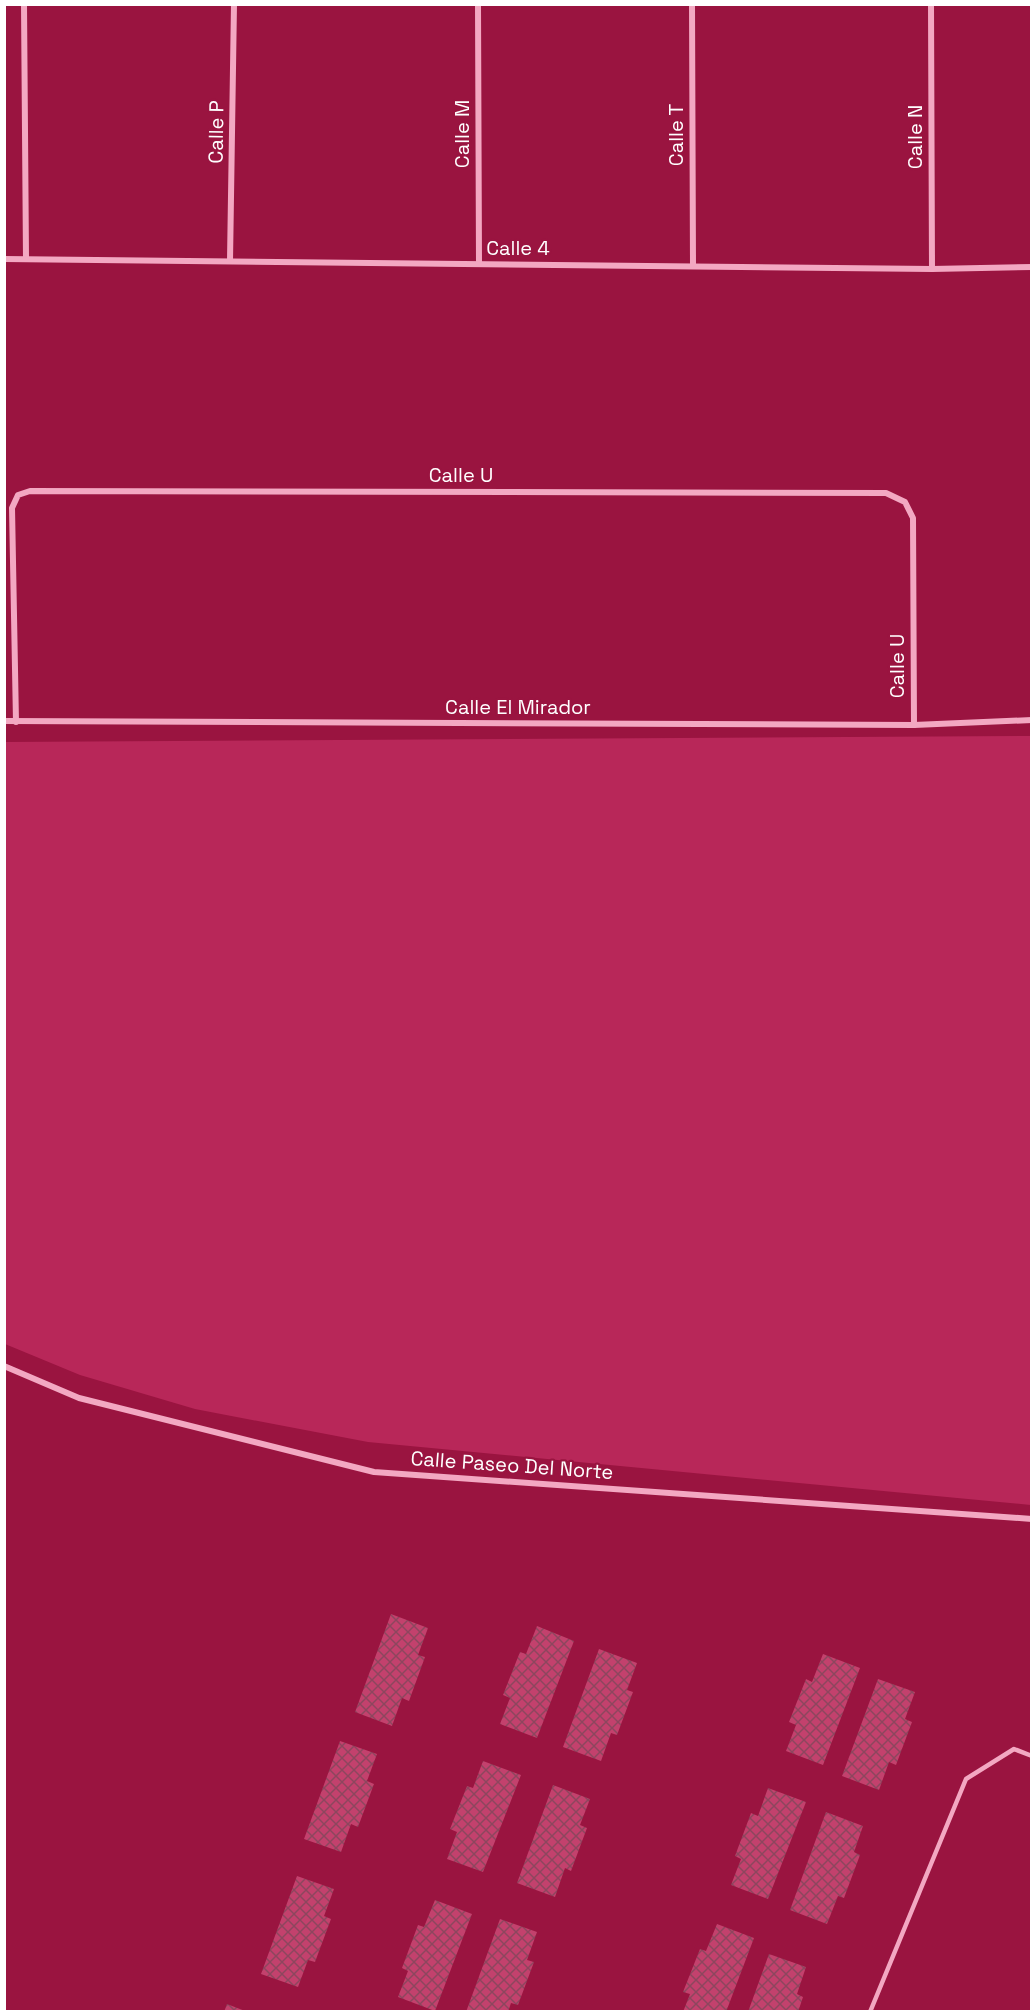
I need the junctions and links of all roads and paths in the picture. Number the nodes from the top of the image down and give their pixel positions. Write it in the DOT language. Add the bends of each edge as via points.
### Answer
graph roads {
  1 [pos="24,4"];
  2 [pos="234,4"];
  3 [pos="478,4"];
  4 [pos="692,4"];
  5 [pos="931,4"];
  6 [pos="26,258"];
  7 [pos="4,259"];
  8 [pos="230,261"];
  9 [pos="479,264"];
  10 [pos="693,265"];
  11 [pos="1032,267"];
  12 [pos="932,270"];
  13 [pos="1032,720"];
  14 [pos="4,721"];
  15 [pos="16,722"];
  16 [pos="914,725"];
  17 [pos="4,1366"];
  18 [pos="1032,1519"];
  19 [pos="1032,1756"];
  20 [pos="870,2012"];
  1 -- 6 [label="street"];
  2 -- 8 [label="street, Calle P"];
  3 -- 9 [label="street, Calle M"];
  4 -- 10 [label="street, Calle T"];
  5 -- 12 [label="street, Calle N"];
  6 -- 7 [label="street, Calle 4"];
  6 -- 8 [label="street, Calle 4"];
  8 -- 9 [label="street, Calle 4"];
  9 -- 10 [label="street, Calle 4"];
  10 -- 12 [label="street, Calle 4"];
  11 -- 12 [label="street, Calle 4"];
  13 -- 16 [label="street, Calle El Mirador"];
  14 -- 15 [label="street, Calle El Mirador"];
  15 -- 16 [label="street, Calle El Mirador"];
  15 -- 16 [label="street, Calle U" via="12,508 18,495 30,491 862,492 886,493 905,502 913,518"];
  17 -- 18 [label="street, Calle Paseo Del Norte" via="78,1398 374,1472"];
  19 -- 20 [label="lane" via="1014,1749 966,1779"];
}
